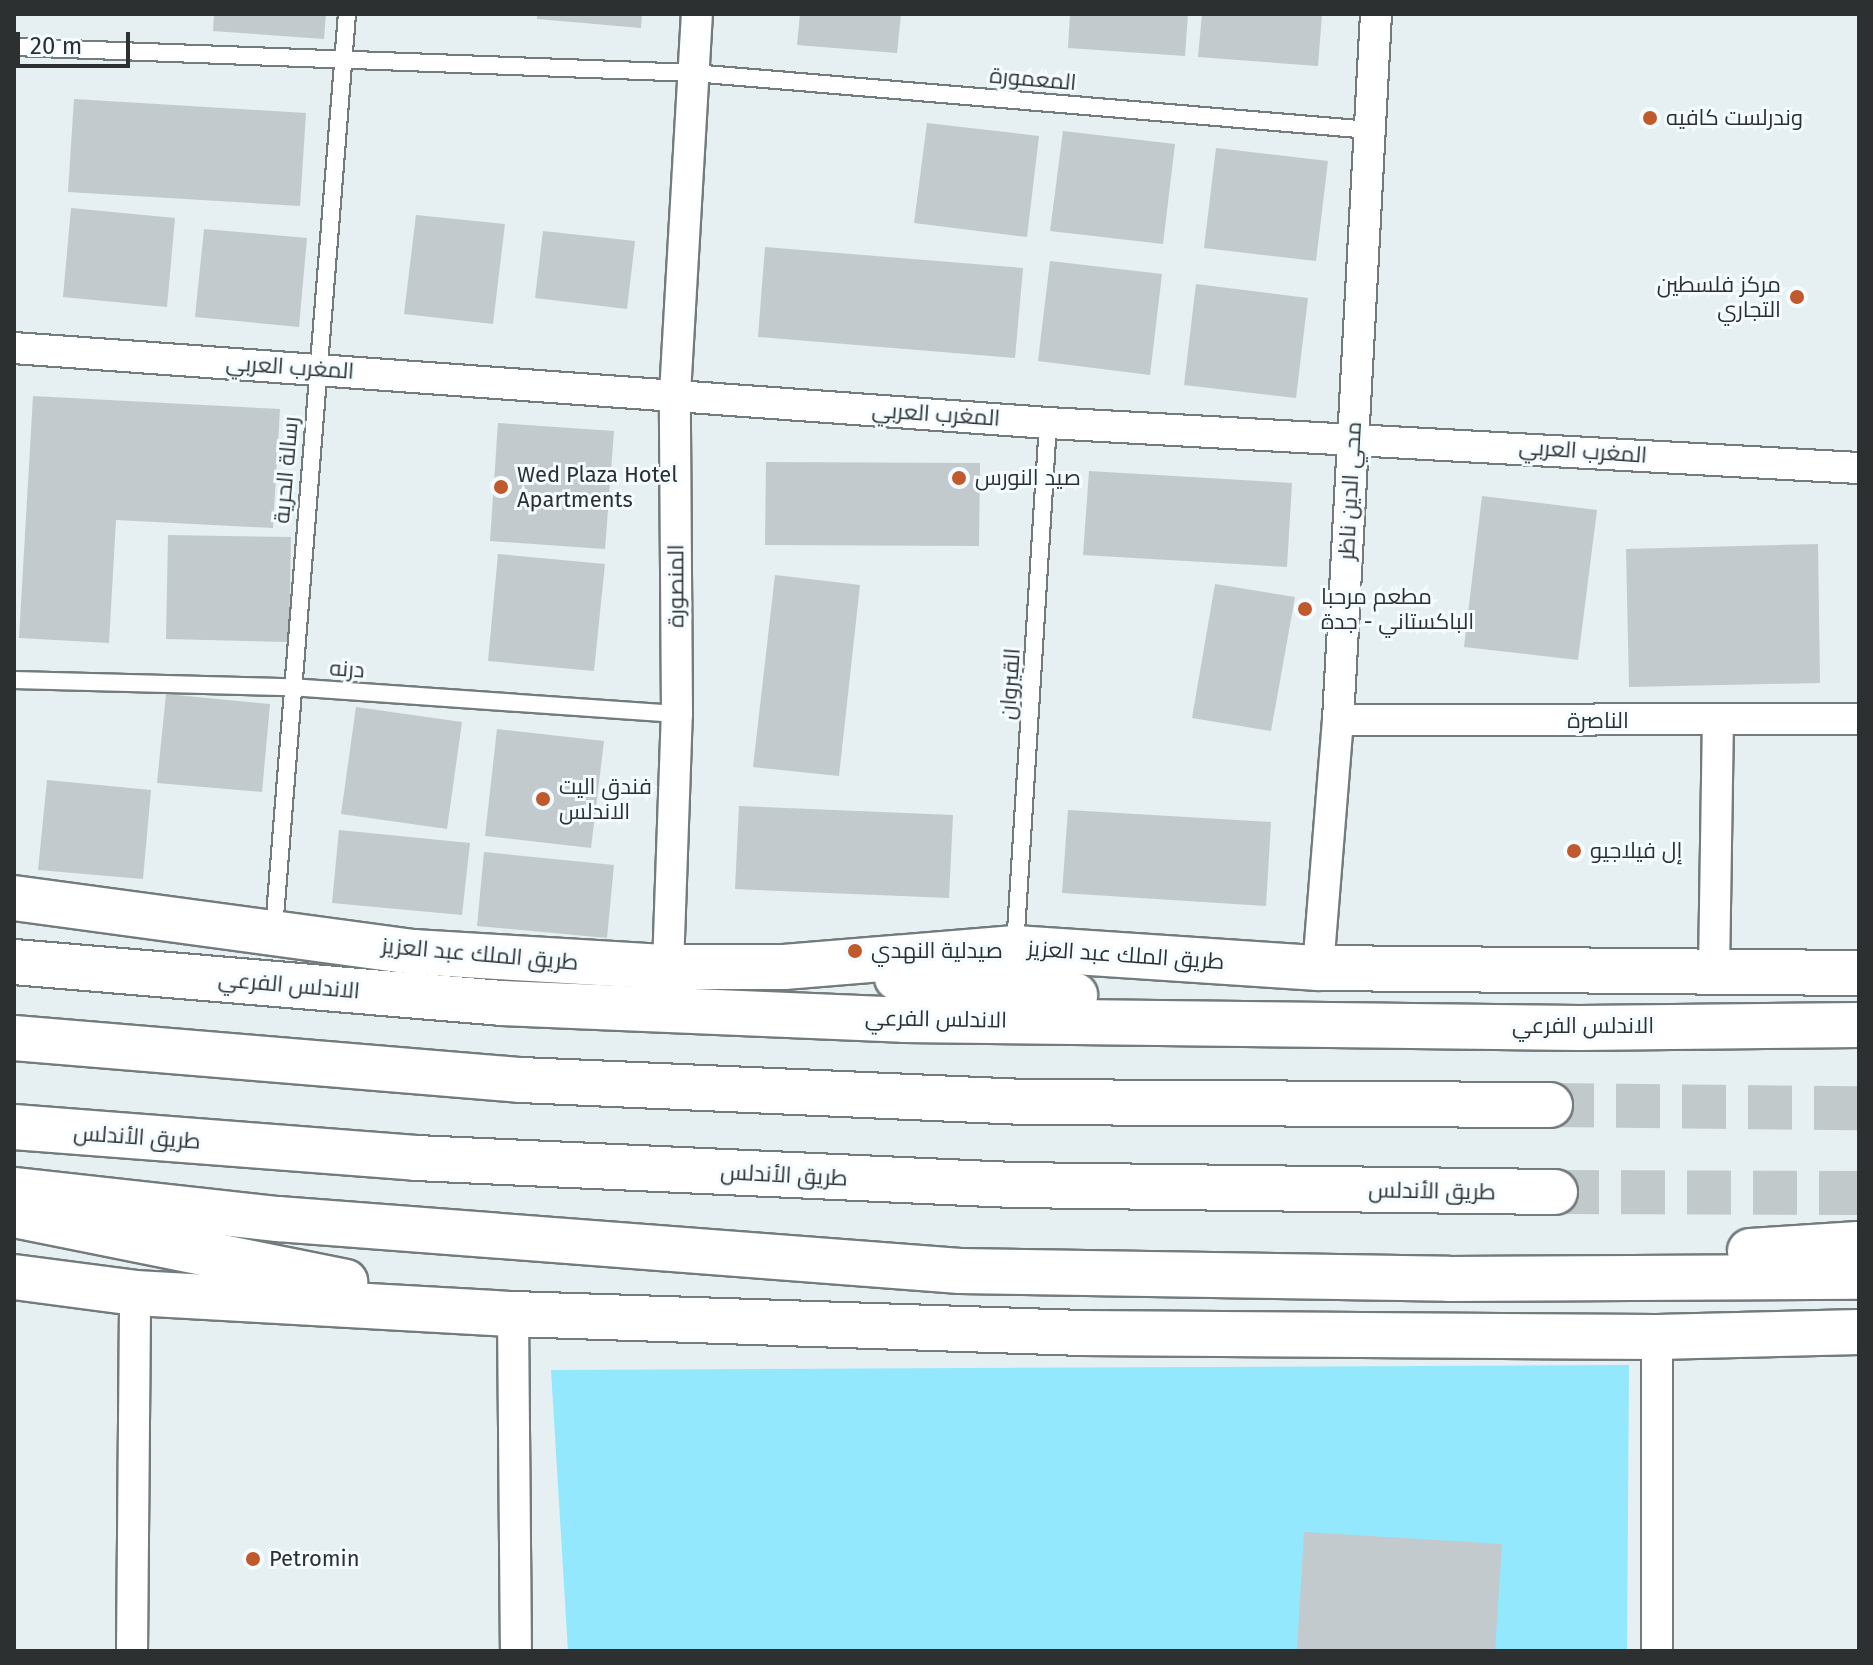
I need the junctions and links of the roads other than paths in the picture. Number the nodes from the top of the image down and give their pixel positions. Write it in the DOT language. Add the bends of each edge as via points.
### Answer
graph roads {
  1 [pos="347,14"];
  2 [pos="697,14"];
  3 [pos="1376,14"];
  4 [pos="14,47"];
  5 [pos="343,59"];
  6 [pos="693,73"];
  7 [pos="1370,130"];
  8 [pos="14,348"];
  9 [pos="316,369"];
  10 [pos="675,394"];
  11 [pos="1048,423"];
  12 [pos="1353,437"];
  13 [pos="1859,468"];
  14 [pos="14,680"];
  15 [pos="290,687"];
  16 [pos="677,714"];
  17 [pos="1859,719"];
  18 [pos="1338,720"];
  19 [pos="1718,722"];
  20 [pos="14,898"];
  21 [pos="274,929"];
  22 [pos="14,948"];
  23 [pos="1015,948"];
  24 [pos="413,952"];
  25 [pos="14,962"];
  26 [pos="668,967"];
  27 [pos="784,967"];
  28 [pos="1318,968"];
  29 [pos="1714,971"];
  30 [pos="1859,973"];
  31 [pos="1352,1021"];
  32 [pos="1859,1025"];
  33 [pos="1579,1028"];
  34 [pos="14,1038"];
  35 [pos="1859,1055"];
  36 [pos="1550,1105"];
  37 [pos="14,1127"];
  38 [pos="14,1190"];
  39 [pos="1555,1192"];
  40 [pos="14,1215"];
  41 [pos="1859,1244"];
  42 [pos="14,1277"];
  43 [pos="1859,1277"];
  44 [pos="1449,1279"];
  45 [pos="135,1293"];
  46 [pos="513,1314"];
  47 [pos="1859,1332"];
  48 [pos="1657,1337"];
  49 [pos="132,1651"];
  50 [pos="516,1651"];
  51 [pos="1657,1651"];
  1 -- 5 [label="lane, رسالة الحرية"];
  2 -- 6 [label="street, المنصورة"];
  3 -- 7 [label="street, محي الدين ناظر"];
  4 -- 5 [label="lane, المعمورة"];
  5 -- 6 [label="lane, المعمورة"];
  5 -- 9 [label="lane, رسالة الحرية"];
  6 -- 7 [label="lane, المعمورة"];
  6 -- 10 [label="street, المنصورة"];
  7 -- 12 [label="street, محي الدين ناظر"];
  8 -- 9 [label="street, المغرب العربي"];
  9 -- 10 [label="street, المغرب العربي"];
  9 -- 15 [label="lane, رسالة الحرية"];
  10 -- 11 [label="street, المغرب العربي"];
  10 -- 16 [label="street, المنصورة"];
  11 -- 12 [label="street, المغرب العربي"];
  11 -- 23 [label="lane, القيروان"];
  12 -- 13 [label="street, المغرب العربي"];
  12 -- 18 [label="street, محي الدين ناظر"];
  14 -- 15 [label="lane, درنه"];
  15 -- 16 [label="lane, درنه"];
  15 -- 21 [label="lane, رسالة الحرية"];
  16 -- 26 [label="street, المنصورة"];
  17 -- 19 [label="street, الناصرة"];
  18 -- 19 [label="street, الناصرة"];
  18 -- 28 [label="street, محي الدين ناظر"];
  19 -- 29 [label="street"];
  20 -- 21 [label="main road, طريق الملك عبد العزيز"];
  21 -- 24 [label="main road, طريق الملك عبد العزيز"];
  22 -- 24 [label="main road"];
  23 -- 27 [label="main road, طريق الملك عبد العزيز"];
  23 -- 28 [label="main road, طريق الملك عبد العزيز"];
  24 -- 26 [label="main road, طريق الملك عبد العزيز"];
  25 -- 31 [label="main road, الاندلس الفرعي" via="500,1003 904,1020"];
  26 -- 27 [label="main road, طريق الملك عبد العزيز"];
  27 -- 31 [label="main road"];
  28 -- 29 [label="main road, طريق الملك عبد العزيز"];
  29 -- 30 [label="main road, طريق الملك عبد العزيز"];
  31 -- 33 [label="main road, الاندلس الفرعي"];
  32 -- 33 [label="main road, الاندلس الفرعي"];
  33 -- 35 [label="main road" via="1746,1055"];
  34 -- 36 [label="main road" via="552,1082 1024,1102"];
  37 -- 39 [label="main road, طريق الأندلس" via="416,1158 1013,1185"];
  38 -- 44 [label="main road" via="278,1219 960,1271"];
  40 -- 46 [label="main road"];
  41 -- 44 [label="main road"];
  42 -- 45 [label="main road"];
  43 -- 44 [label="main road"];
  45 -- 46 [label="main road"];
  45 -- 49 [label="street"];
  46 -- 48 [label="main road" via="1082,1333"];
  46 -- 50 [label="street"];
  47 -- 48 [label="main road"];
  48 -- 51 [label="street"];
}
